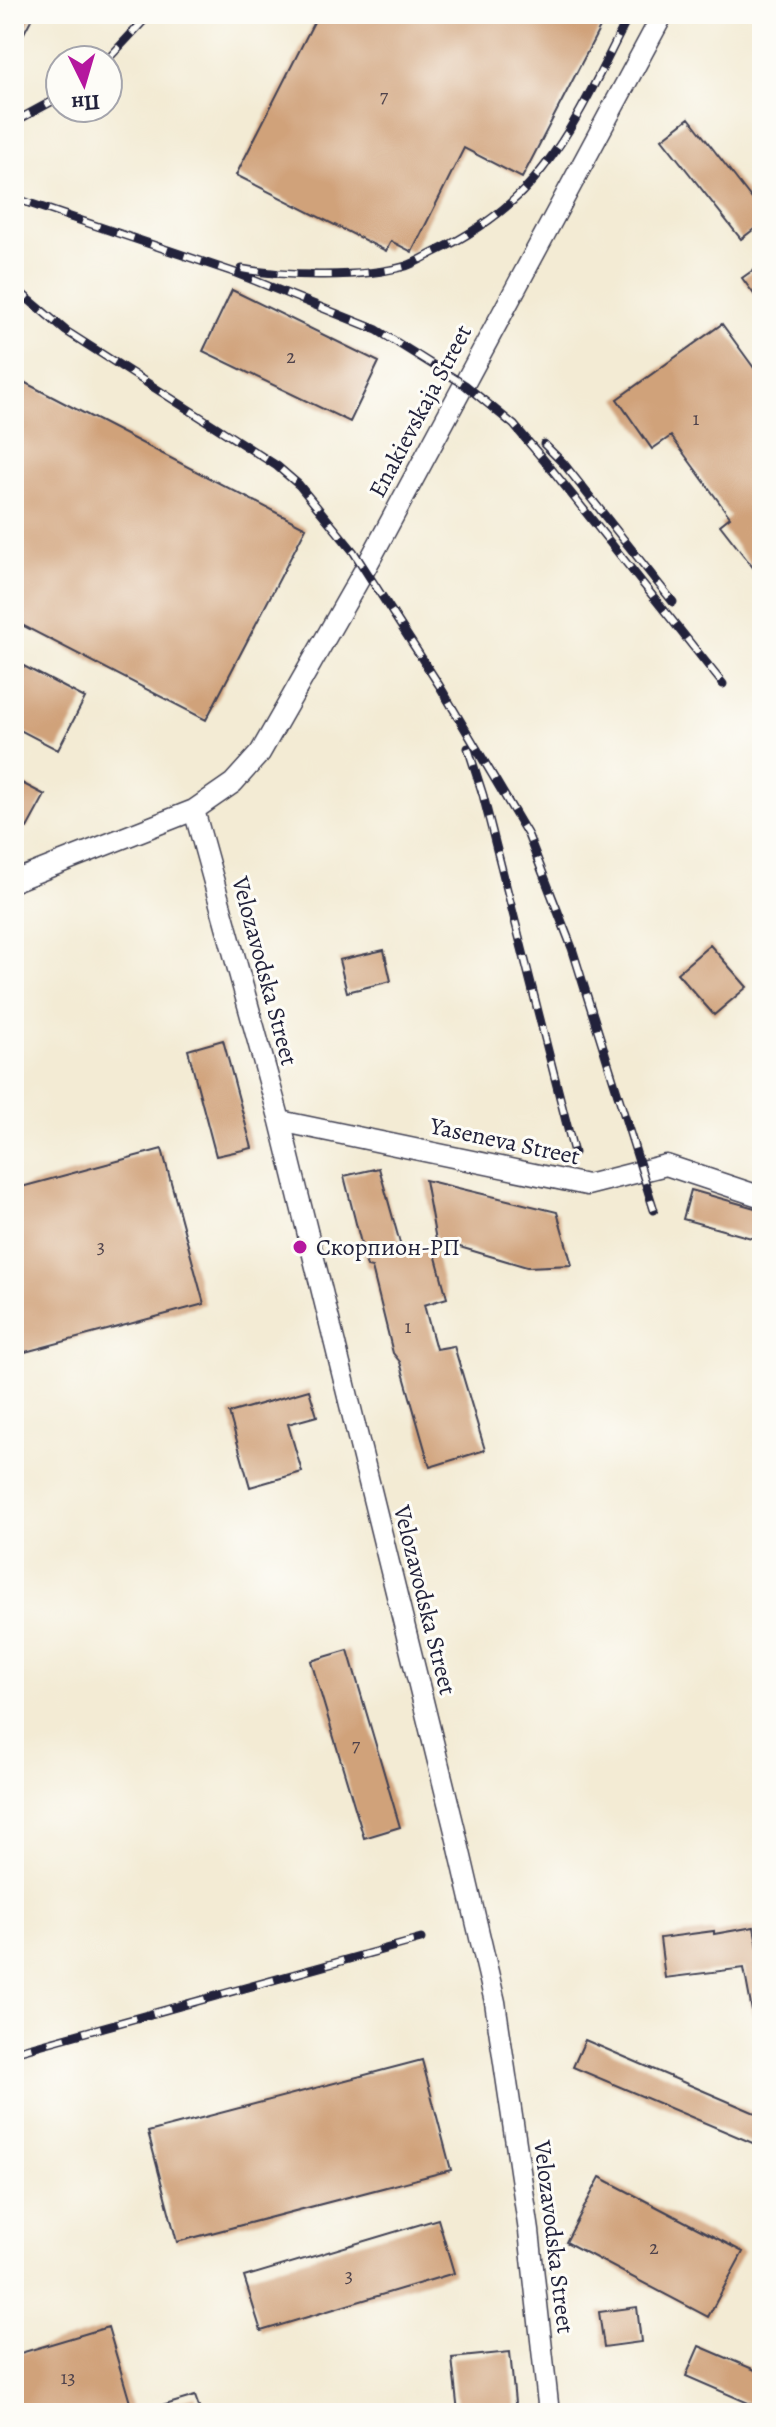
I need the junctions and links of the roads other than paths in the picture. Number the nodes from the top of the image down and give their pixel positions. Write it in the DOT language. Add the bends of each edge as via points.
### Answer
graph roads {
  1 [pos="663,14"];
  2 [pos="194,810"];
  3 [pos="14,881"];
  4 [pos="280,1121"];
  5 [pos="762,1197"];
  6 [pos="549,2413"];
  1 -- 2 [label="street, Enakievskaja Street" via="260,753 233,783"];
  2 -- 3 [label="street, Enakievskaja Street"];
  2 -- 4 [label="street, Velozavodska Street"];
  4 -- 5 [label="street, Yaseneva Street" via="587,1185 666,1165"];
  4 -- 6 [label="street, Velozavodska Street" via="495,2002"];
}
